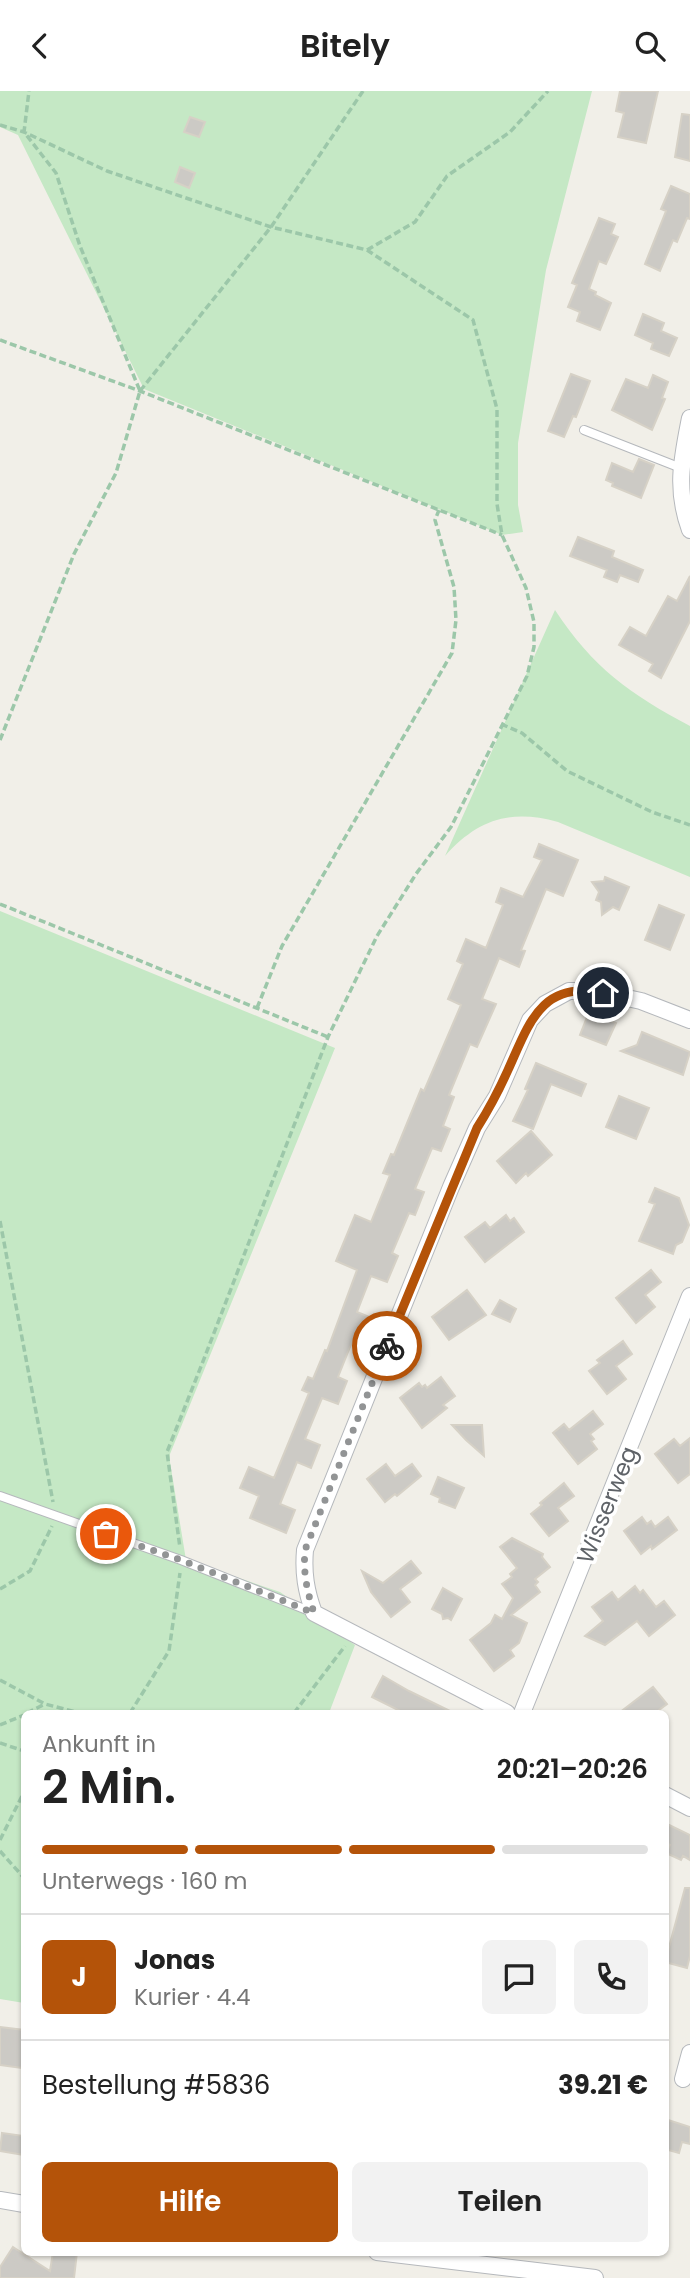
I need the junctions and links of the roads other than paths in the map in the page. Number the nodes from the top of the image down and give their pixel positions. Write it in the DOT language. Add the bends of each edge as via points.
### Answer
graph roads {
  1 [pos="690,418"];
  2 [pos="584,430"];
  3 [pos="681,468"];
  4 [pos="690,530"];
  5 [pos="690,1020"];
  6 [pos="690,1296"];
  7 [pos="0,1496"];
  8 [pos="314,1613"];
  9 [pos="501,1710"];
  10 [pos="523,1710"];
  11 [pos="669,1797"];
  12 [pos="690,1808"];
  13 [pos="690,2053"];
  14 [pos="683,2079"];
  15 [pos="0,2200"];
  16 [pos="21,2204"];
  17 [pos="407,2256"];
  18 [pos="552,2275"];
  19 [pos="595,2278"];
  1 -- 3 [label="street"];
  2 -- 3 [label="lane"];
  3 -- 4 [label="street" via="682,510"];
  5 -- 8 [label="street" via="641,1001 596,991 569,991 530,1020 477,1128 310,1535 303,1571"];
  6 -- 10 [label="street, Wisserweg"];
  7 -- 8 [label="lane"];
  8 -- 9 [label="street"];
  11 -- 12 [label="street"];
  13 -- 14 [label="street"];
  15 -- 16 [label="street"];
  17 -- 18 [label="street"];
  18 -- 19 [label="street"];
}
